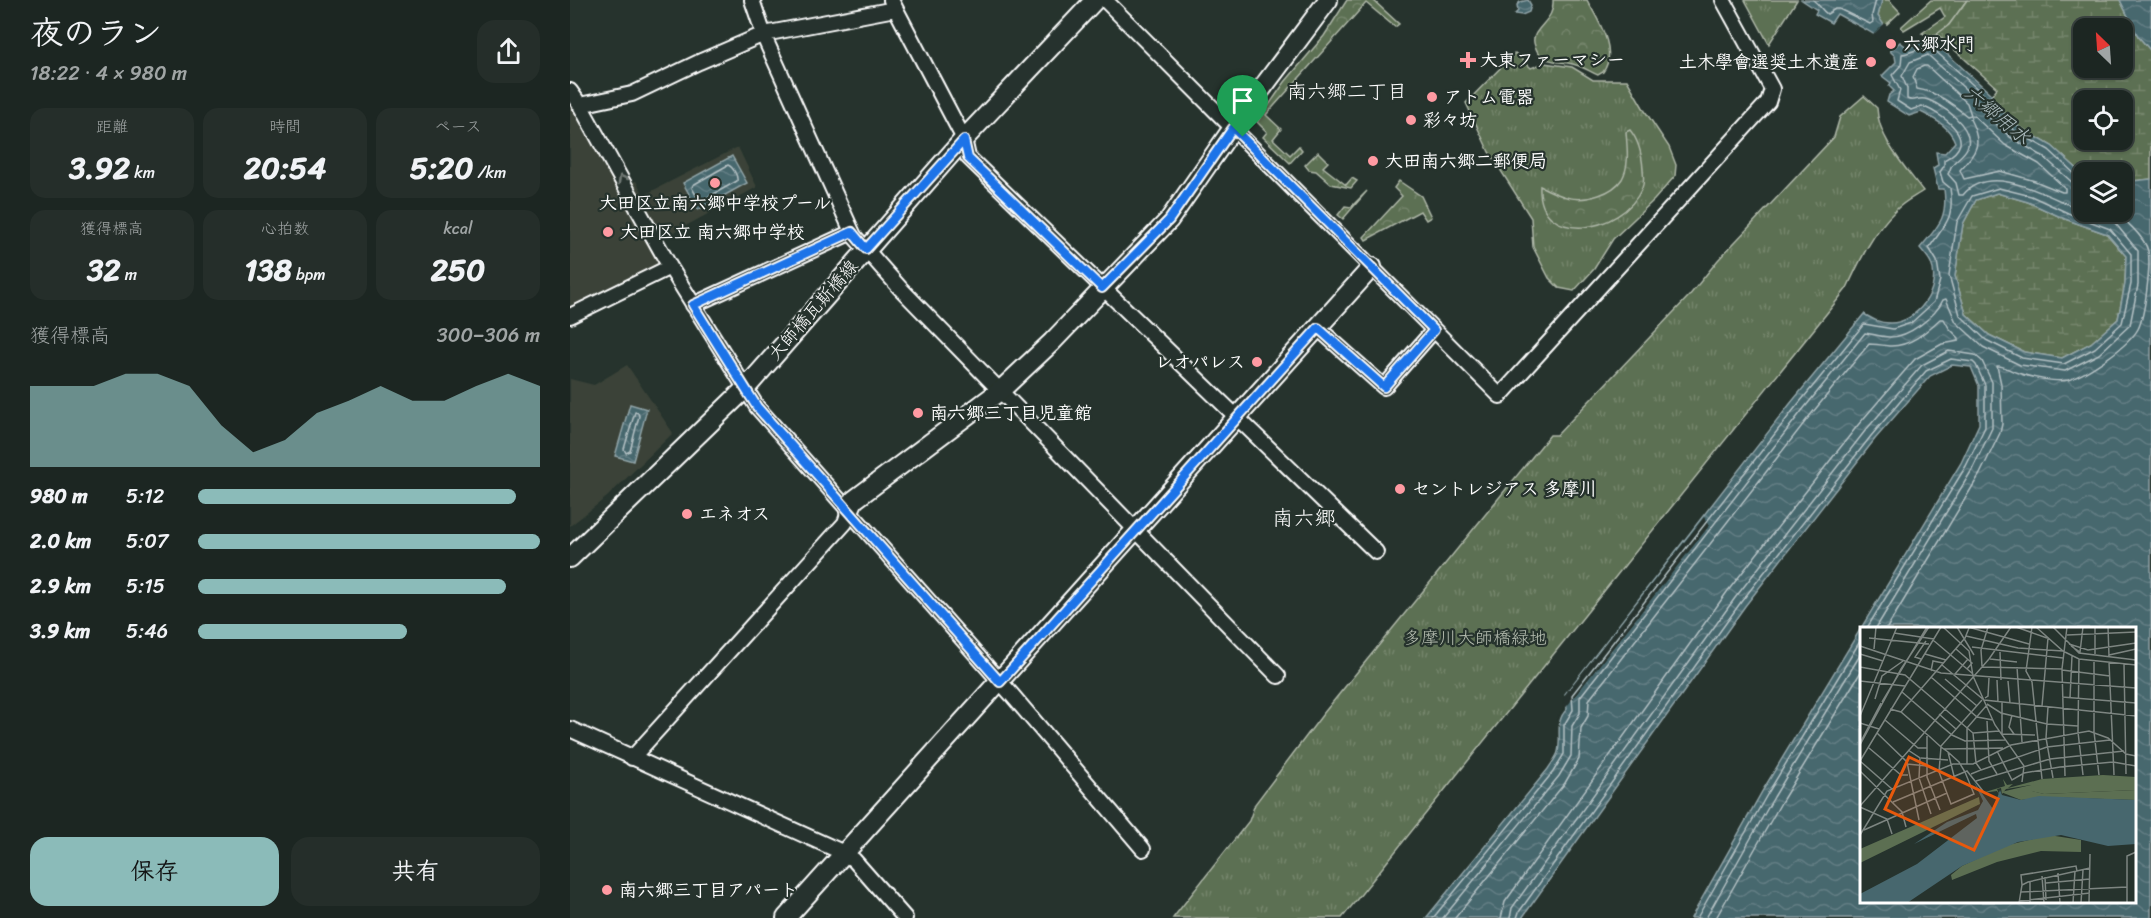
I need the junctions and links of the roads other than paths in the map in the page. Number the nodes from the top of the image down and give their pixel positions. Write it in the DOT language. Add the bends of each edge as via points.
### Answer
graph roads {
  1 [pos="752,0"];
  2 [pos="1095,0"];
  3 [pos="1105,0"];
  4 [pos="1328,0"];
  5 [pos="1723,0"];
  6 [pos="893,5"];
  7 [pos="764,34"];
  8 [pos="570,92"];
  9 [pos="580,105"];
  10 [pos="1233,128"];
  11 [pos="964,140"];
  12 [pos="852,232"];
  13 [pos="866,249"];
  14 [pos="670,267"];
  15 [pos="1372,267"];
  16 [pos="1102,288"];
  17 [pos="693,305"];
  18 [pos="570,316"];
  19 [pos="1318,328"];
  20 [pos="1434,330"];
  21 [pos="745,389"];
  22 [pos="1001,390"];
  23 [pos="1236,419"];
  24 [pos="849,512"];
  25 [pos="1137,530"];
  26 [pos="1376,552"];
  27 [pos="570,558"];
  28 [pos="1278,676"];
  29 [pos="1000,682"];
  30 [pos="570,729"];
  31 [pos="632,758"];
  32 [pos="1143,849"];
  33 [pos="844,853"];
  34 [pos="786,918"];
  35 [pos="905,918"];
  1 -- 7 [label="street"];
  2 -- 11 [label="street, 大師橋瓦斯橋線"];
  3 -- 10 [label="street"];
  4 -- 10 [label="street"];
  5 -- 20 [label="street" via="1772,89 1768,102 1500,396"];
  6 -- 7 [label="street"];
  6 -- 11 [label="street"];
  7 -- 9 [label="street" via="632,94"];
  7 -- 12 [label="street"];
  8 -- 9 [label="street"];
  14 -- 9 [label="street, one-way"];
  10 -- 15 [label="street"];
  10 -- 16 [label="street" via="1169,220"];
  11 -- 13 [label="street, 大師橋瓦斯橋線"];
  11 -- 16 [label="street" via="968,158"];
  12 -- 13 [label="street"];
  12 -- 17 [label="street"];
  13 -- 21 [label="street, 大師橋瓦斯橋線"];
  13 -- 22 [label="street"];
  14 -- 17 [label="street"];
  14 -- 18 [label="street"];
  15 -- 19 [label="street"];
  15 -- 20 [label="street"];
  16 -- 22 [label="street"];
  16 -- 23 [label="street"];
  17 -- 21 [label="street"];
  19 -- 20 [label="street" via="1384,387"];
  19 -- 23 [label="street"];
  21 -- 24 [label="street"];
  21 -- 27 [label="street, 大師橋瓦斯橋線"];
  22 -- 24 [label="street" via="854,500"];
  22 -- 25 [label="street"];
  23 -- 25 [label="street"];
  23 -- 26 [label="street"];
  24 -- 29 [label="street"];
  24 -- 31 [label="street" via="845,523"];
  25 -- 28 [label="street"];
  25 -- 29 [label="street"];
  29 -- 32 [label="street"];
  29 -- 33 [label="street"];
  30 -- 31 [label="street"];
  31 -- 33 [label="street"];
  33 -- 34 [label="street"];
  33 -- 35 [label="street"];
}
